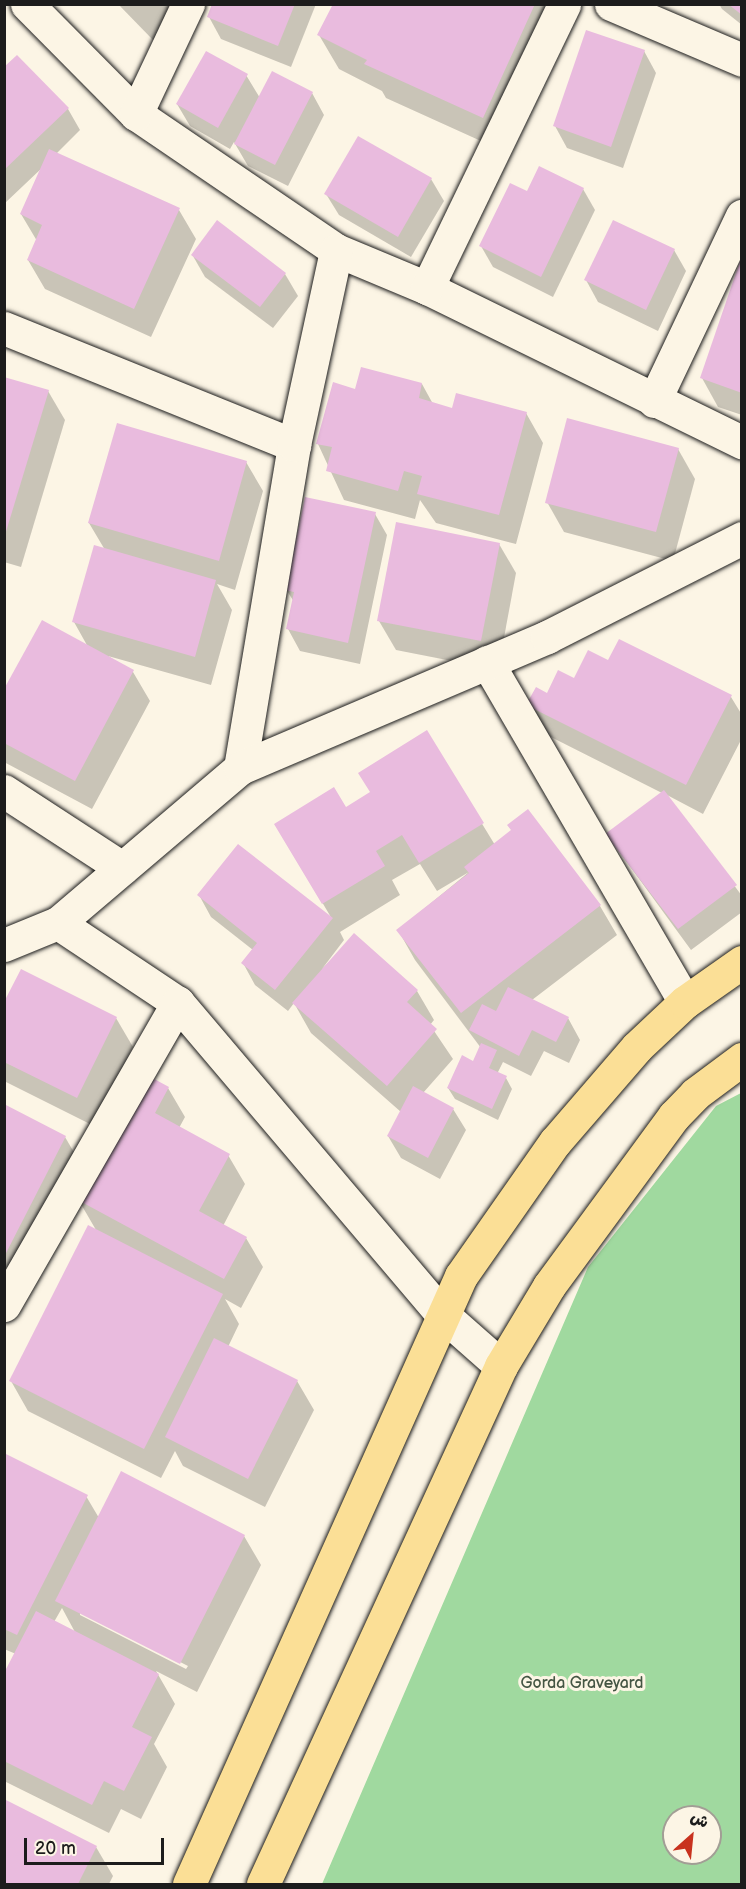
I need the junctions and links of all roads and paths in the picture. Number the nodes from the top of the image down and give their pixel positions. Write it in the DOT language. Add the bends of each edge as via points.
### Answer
graph roads {
  1 [pos="27,4"];
  2 [pos="188,4"];
  3 [pos="564,4"];
  4 [pos="611,4"];
  5 [pos="741,60"];
  6 [pos="136,114"];
  7 [pos="741,216"];
  8 [pos="336,250"];
  9 [pos="427,288"];
  10 [pos="4,328"];
  11 [pos="654,401"];
  12 [pos="741,442"];
  13 [pos="294,444"];
  14 [pos="741,538"];
  15 [pos="487,662"];
  16 [pos="240,768"];
  17 [pos="4,791"];
  18 [pos="122,868"];
  19 [pos="58,923"];
  20 [pos="4,945"];
  21 [pos="741,962"];
  22 [pos="685,1002"];
  23 [pos="178,1003"];
  24 [pos="741,1059"];
  25 [pos="4,1305"];
  26 [pos="441,1313"];
  27 [pos="501,1366"];
  28 [pos="189,1884"];
  29 [pos="263,1884"];
  1 -- 6 [label="street"];
  2 -- 6 [label="street"];
  3 -- 9 [label="street"];
  4 -- 5 [label="street"];
  6 -- 8 [label="street"];
  7 -- 11 [label="street"];
  8 -- 9 [label="street"];
  8 -- 13 [label="street"];
  9 -- 11 [label="street"];
  10 -- 13 [label="street"];
  11 -- 12 [label="street"];
  13 -- 16 [label="street"];
  14 -- 15 [label="street" via="547,637"];
  15 -- 16 [label="street"];
  15 -- 22 [label="street"];
  16 -- 18 [label="street"];
  17 -- 18 [label="street"];
  18 -- 19 [label="street"];
  19 -- 20 [label="street"];
  19 -- 23 [label="street"];
  21 -- 22 [label="main road"];
  22 -- 26 [label="main road" via="637,1047 555,1142 461,1276"];
  23 -- 25 [label="street"];
  23 -- 26 [label="street"];
  24 -- 27 [label="main road" via="695,1094 674,1116 549,1286"];
  26 -- 27 [label="street"];
  26 -- 28 [label="main road"];
  27 -- 29 [label="main road"];
}
